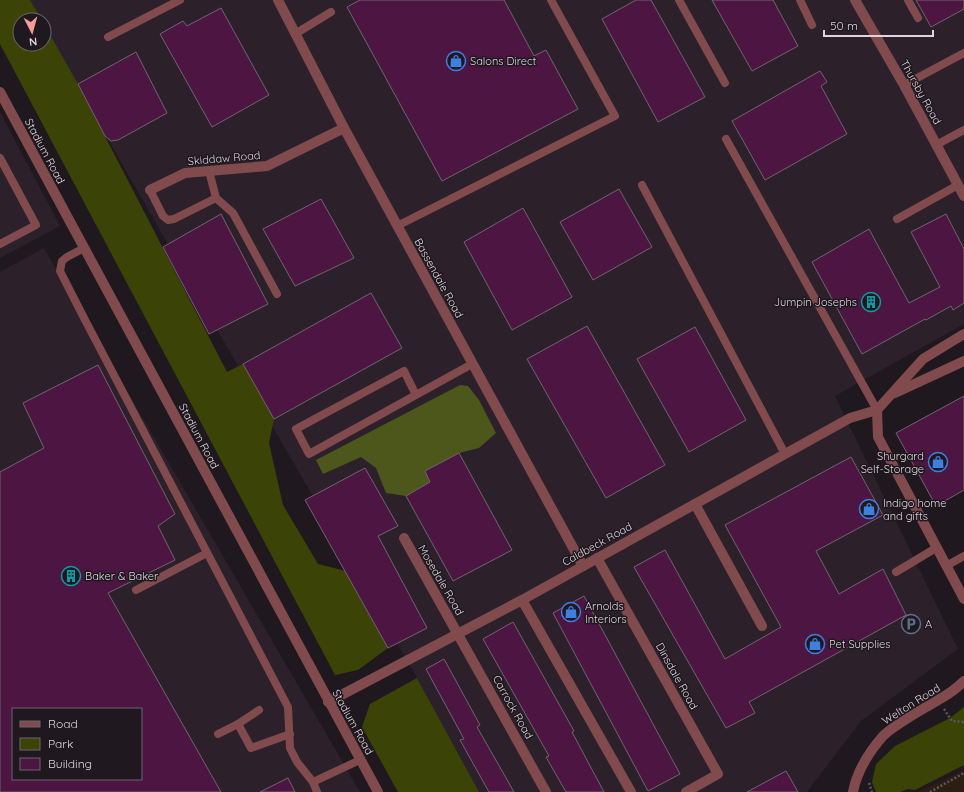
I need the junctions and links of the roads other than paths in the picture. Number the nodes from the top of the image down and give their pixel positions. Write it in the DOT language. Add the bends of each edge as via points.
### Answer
graph roads {
  1 [pos="180,0"];
  2 [pos="278,0"];
  3 [pos="551,0"];
  4 [pos="679,0"];
  5 [pos="800,0"];
  6 [pos="855,0"];
  7 [pos="908,0"];
  8 [pos="331,12"];
  9 [pos="918,18"];
  10 [pos="812,25"];
  11 [pos="295,34"];
  12 [pos="108,37"];
  13 [pos="964,53"];
  14 [pos="725,83"];
  15 [pos="904,85"];
  16 [pos="1,97"];
  17 [pos="344,128"];
  18 [pos="964,130"];
  19 [pos="726,139"];
  20 [pos="936,145"];
  21 [pos="0,158"];
  22 [pos="209,171"];
  23 [pos="958,184"];
  24 [pos="642,185"];
  25 [pos="150,190"];
  26 [pos="964,196"];
  27 [pos="216,198"];
  28 [pos="897,219"];
  29 [pos="397,226"];
  30 [pos="0,244"];
  31 [pos="84,248"];
  32 [pos="277,294"];
  33 [pos="964,334"];
  34 [pos="964,361"];
  35 [pos="472,364"];
  36 [pos="416,395"];
  37 [pos="891,395"];
  38 [pos="877,410"];
  39 [pos="785,454"];
  40 [pos="695,504"];
  41 [pos="404,538"];
  42 [pos="936,548"];
  43 [pos="207,553"];
  44 [pos="964,556"];
  45 [pos="597,558"];
  46 [pos="583,566"];
  47 [pos="946,566"];
  48 [pos="896,572"];
  49 [pos="136,590"];
  50 [pos="964,599"];
  51 [pos="522,600"];
  52 [pos="762,626"];
  53 [pos="458,634"];
  54 [pos="964,681"];
  55 [pos="328,702"];
  56 [pos="259,710"];
  57 [pos="238,724"];
  58 [pos="218,734"];
  59 [pos="290,734"];
  60 [pos="360,760"];
  61 [pos="313,782"];
  62 [pos="317,792"];
  63 [pos="378,792"];
  64 [pos="546,792"];
  65 [pos="630,792"];
  66 [pos="686,792"];
  67 [pos="853,792"];
  1 -- 12 [label="lane"];
  2 -- 11 [label="street, Bassendale Road"];
  3 -- 29 [label="lane" via="615,116"];
  4 -- 14 [label="lane"];
  5 -- 10 [label="lane"];
  6 -- 15 [label="street, Thursby Road"];
  7 -- 9 [label="lane"];
  8 -- 11 [label="lane"];
  11 -- 17 [label="street, Bassendale Road"];
  13 -- 15 [label="lane"];
  15 -- 20 [label="street, Thursby Road"];
  16 -- 31 [label="street, Stadium Road"];
  17 -- 22 [label="street, Skiddaw Road" via="268,166"];
  17 -- 29 [label="street, Bassendale Road"];
  18 -- 20 [label="lane"];
  19 -- 38 [label="lane"];
  20 -- 23 [label="street, Thursby Road"];
  21 -- 30 [label="lane" via="36,225"];
  22 -- 25 [label="street, Skiddaw Road" via="185,173"];
  22 -- 27 [label="lane"];
  23 -- 26 [label="street, Thursby Road"];
  23 -- 28 [label="lane"];
  24 -- 39 [label="lane"];
  25 -- 27 [label="lane" via="163,216 168,220"];
  27 -- 32 [label="lane" via="233,213"];
  29 -- 35 [label="street, Bassendale Road"];
  31 -- 43 [label="lane" via="62,261 60,270"];
  31 -- 55 [label="street, Stadium Road"];
  33 -- 37 [label="street" via="923,359"];
  34 -- 37 [label="street"];
  35 -- 36 [label="lane"];
  35 -- 46 [label="street, Bassendale Road"];
  36 -- 36 [label="lane" via="309,454 296,429 404,371"];
  37 -- 38 [label="street"];
  38 -- 39 [label="street, Caldbeck Road" via="850,418"];
  38 -- 42 [label="street" via="878,437"];
  39 -- 40 [label="street, Caldbeck Road"];
  40 -- 45 [label="street, Caldbeck Road"];
  40 -- 52 [label="street"];
  41 -- 53 [label="street, Mosedale Road"];
  42 -- 47 [label="street"];
  42 -- 48 [label="lane"];
  43 -- 49 [label="lane"];
  43 -- 59 [label="lane" via="288,707"];
  44 -- 47 [label="lane"];
  45 -- 46 [label="street, Caldbeck Road"];
  45 -- 66 [label="street, Dinsdale Road" via="718,774"];
  46 -- 51 [label="street, Caldbeck Road"];
  47 -- 50 [label="street"];
  51 -- 53 [label="street, Caldbeck Road"];
  51 -- 65 [label="street"];
  53 -- 55 [label="street, Caldbeck Road"];
  53 -- 64 [label="street, Carrock Road"];
  54 -- 67 [label="street, Welton Road" via="954,691 884,735 865,760"];
  55 -- 60 [label="street, Stadium Road"];
  56 -- 57 [label="lane"];
  57 -- 58 [label="lane"];
  57 -- 59 [label="lane" via="251,748"];
  59 -- 61 [label="lane" via="290,748 297,762"];
  60 -- 61 [label="lane"];
  60 -- 63 [label="street, Stadium Road"];
  61 -- 62 [label="lane"];
}
